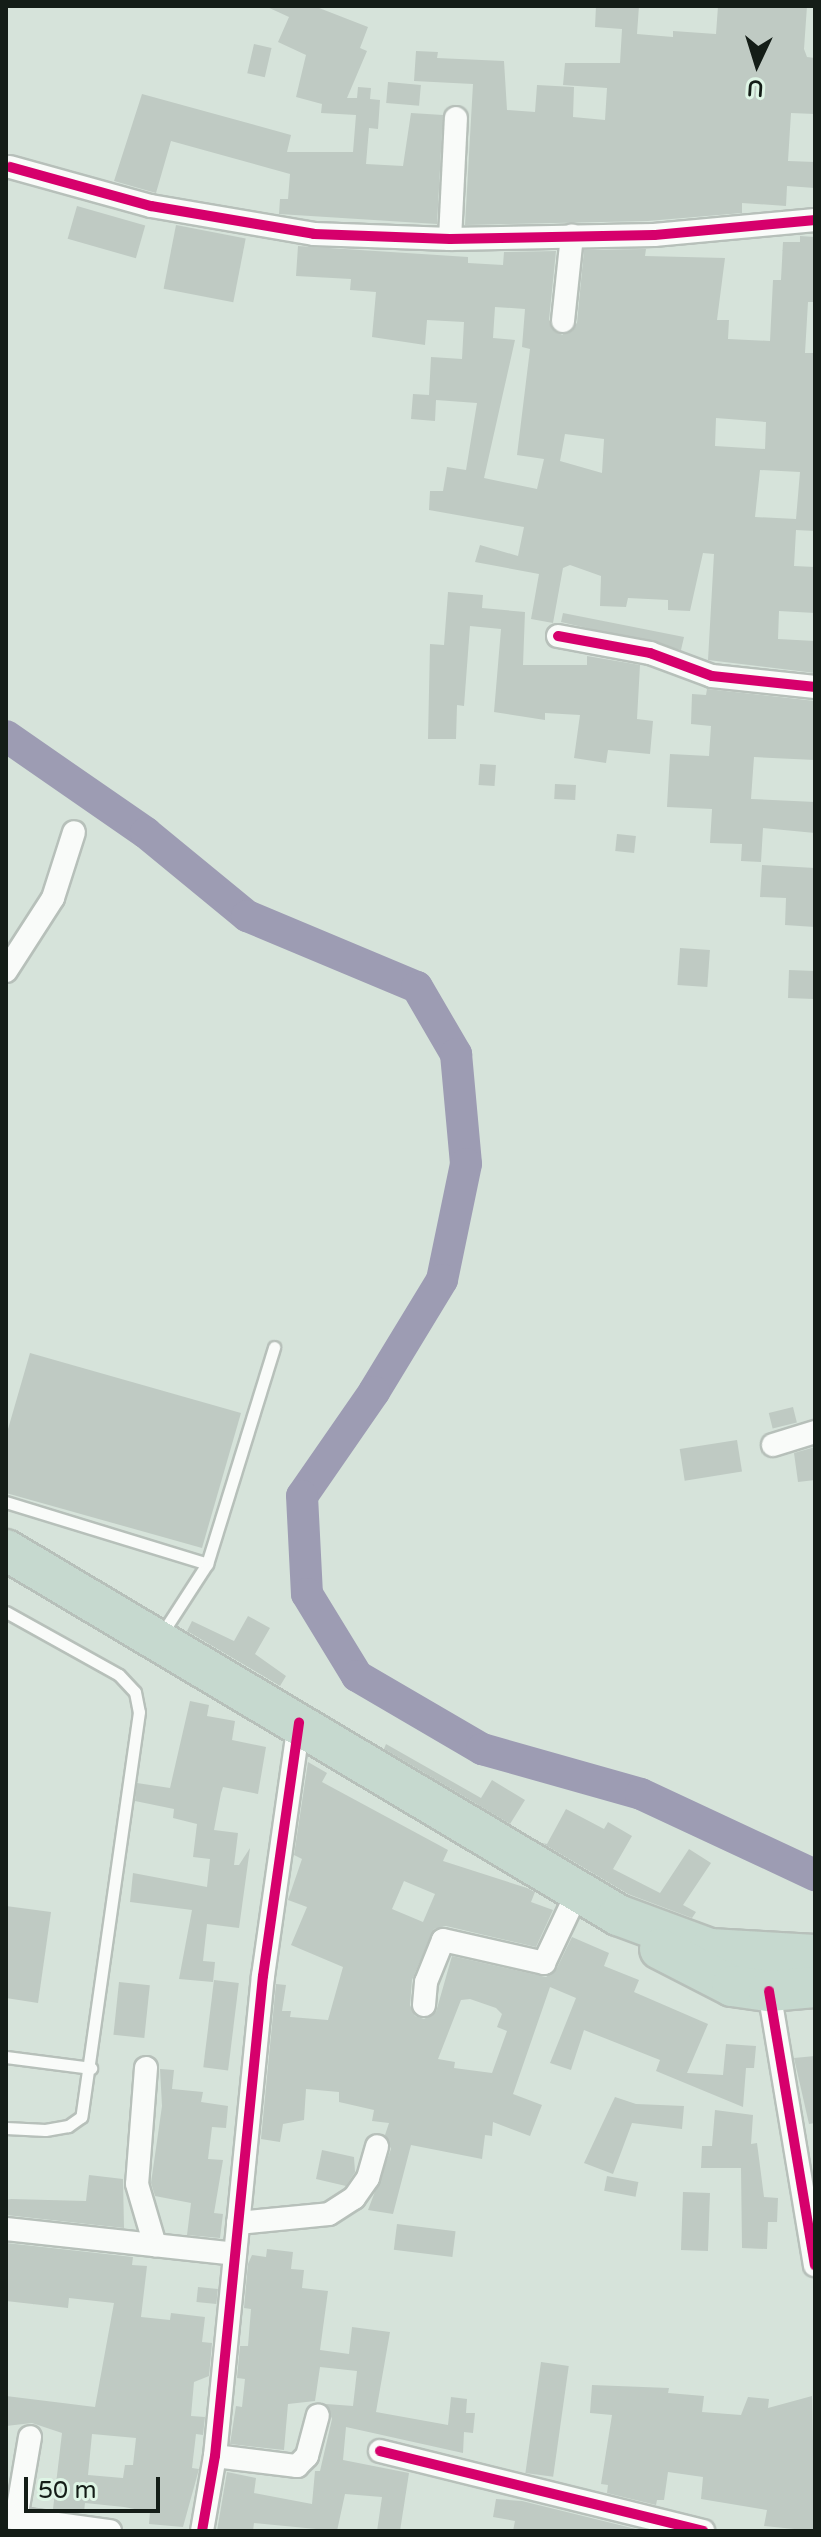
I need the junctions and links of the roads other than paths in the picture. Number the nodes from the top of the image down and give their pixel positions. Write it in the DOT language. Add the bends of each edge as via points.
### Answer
graph roads {
  1 [pos="456,118"];
  2 [pos="10,167"];
  3 [pos="815,220"];
  4 [pos="572,235"];
  5 [pos="450,239"];
  6 [pos="563,321"];
  7 [pos="558,636"];
  8 [pos="815,687"];
  9 [pos="74,832"];
  10 [pos="6,971"];
  11 [pos="274,1347"];
  12 [pos="815,1432"];
  13 [pos="773,1445"];
  14 [pos="6,1502"];
  15 [pos="6,1550"];
  16 [pos="207,1564"];
  17 [pos="6,1612"];
  18 [pos="158,1640"];
  19 [pos="299,1723"];
  20 [pos="578,1891"];
  21 [pos="618,1915"];
  22 [pos="815,1955"];
  23 [pos="815,1987"];
  24 [pos="769,1991"];
  25 [pos="424,2005"];
  26 [pos="6,2057"];
  27 [pos="91,2068"];
  28 [pos="146,2068"];
  29 [pos="6,2128"];
  30 [pos="377,2146"];
  31 [pos="238,2223"];
  32 [pos="6,2229"];
  33 [pos="155,2245"];
  34 [pos="235,2254"];
  35 [pos="815,2265"];
  36 [pos="318,2415"];
  37 [pos="30,2437"];
  38 [pos="380,2451"];
  39 [pos="215,2456"];
  40 [pos="11,2518"];
  41 [pos="110,2531"];
  42 [pos="202,2531"];
  43 [pos="703,2531"];
  1 -- 5 [label="street"];
  2 -- 5 [label="street" via="151,206 314,234"];
  3 -- 4 [label="street" via="698,233"];
  4 -- 5 [label="street"];
  4 -- 6 [label="street"];
  7 -- 8 [label="street" via="650,653 712,676"];
  9 -- 10 [label="street" via="53,898"];
  11 -- 16 [label="lane"];
  12 -- 13 [label="street"];
  14 -- 16 [label="lane"];
  15 -- 18 [label="highway"];
  16 -- 18 [label="lane"];
  17 -- 27 [label="lane" via="119,1675 135,1692 139,1712"];
  18 -- 19 [label="highway"];
  19 -- 20 [label="highway"];
  19 -- 31 [label="street" via="261,1990"];
  20 -- 21 [label="highway"];
  20 -- 25 [label="street" via="544,1963 443,1940 426,1982"];
  21 -- 22 [label="highway" via="710,1949"];
  21 -- 24 [label="highway" via="623,1927 712,1979"];
  23 -- 24 [label="highway"];
  24 -- 35 [label="street"];
  26 -- 27 [label="lane"];
  27 -- 29 [label="lane" via="81,2117 68,2126 45,2130"];
  28 -- 33 [label="street" via="137,2184"];
  30 -- 31 [label="street" via="368,2178 354,2198 329,2214"];
  31 -- 34 [label="street"];
  32 -- 33 [label="street"];
  33 -- 34 [label="street"];
  34 -- 39 [label="street"];
  36 -- 39 [label="street" via="307,2456 297,2466"];
  37 -- 40 [label="street"];
  38 -- 43 [label="street"];
  39 -- 42 [label="street"];
  40 -- 41 [label="street"];
}
